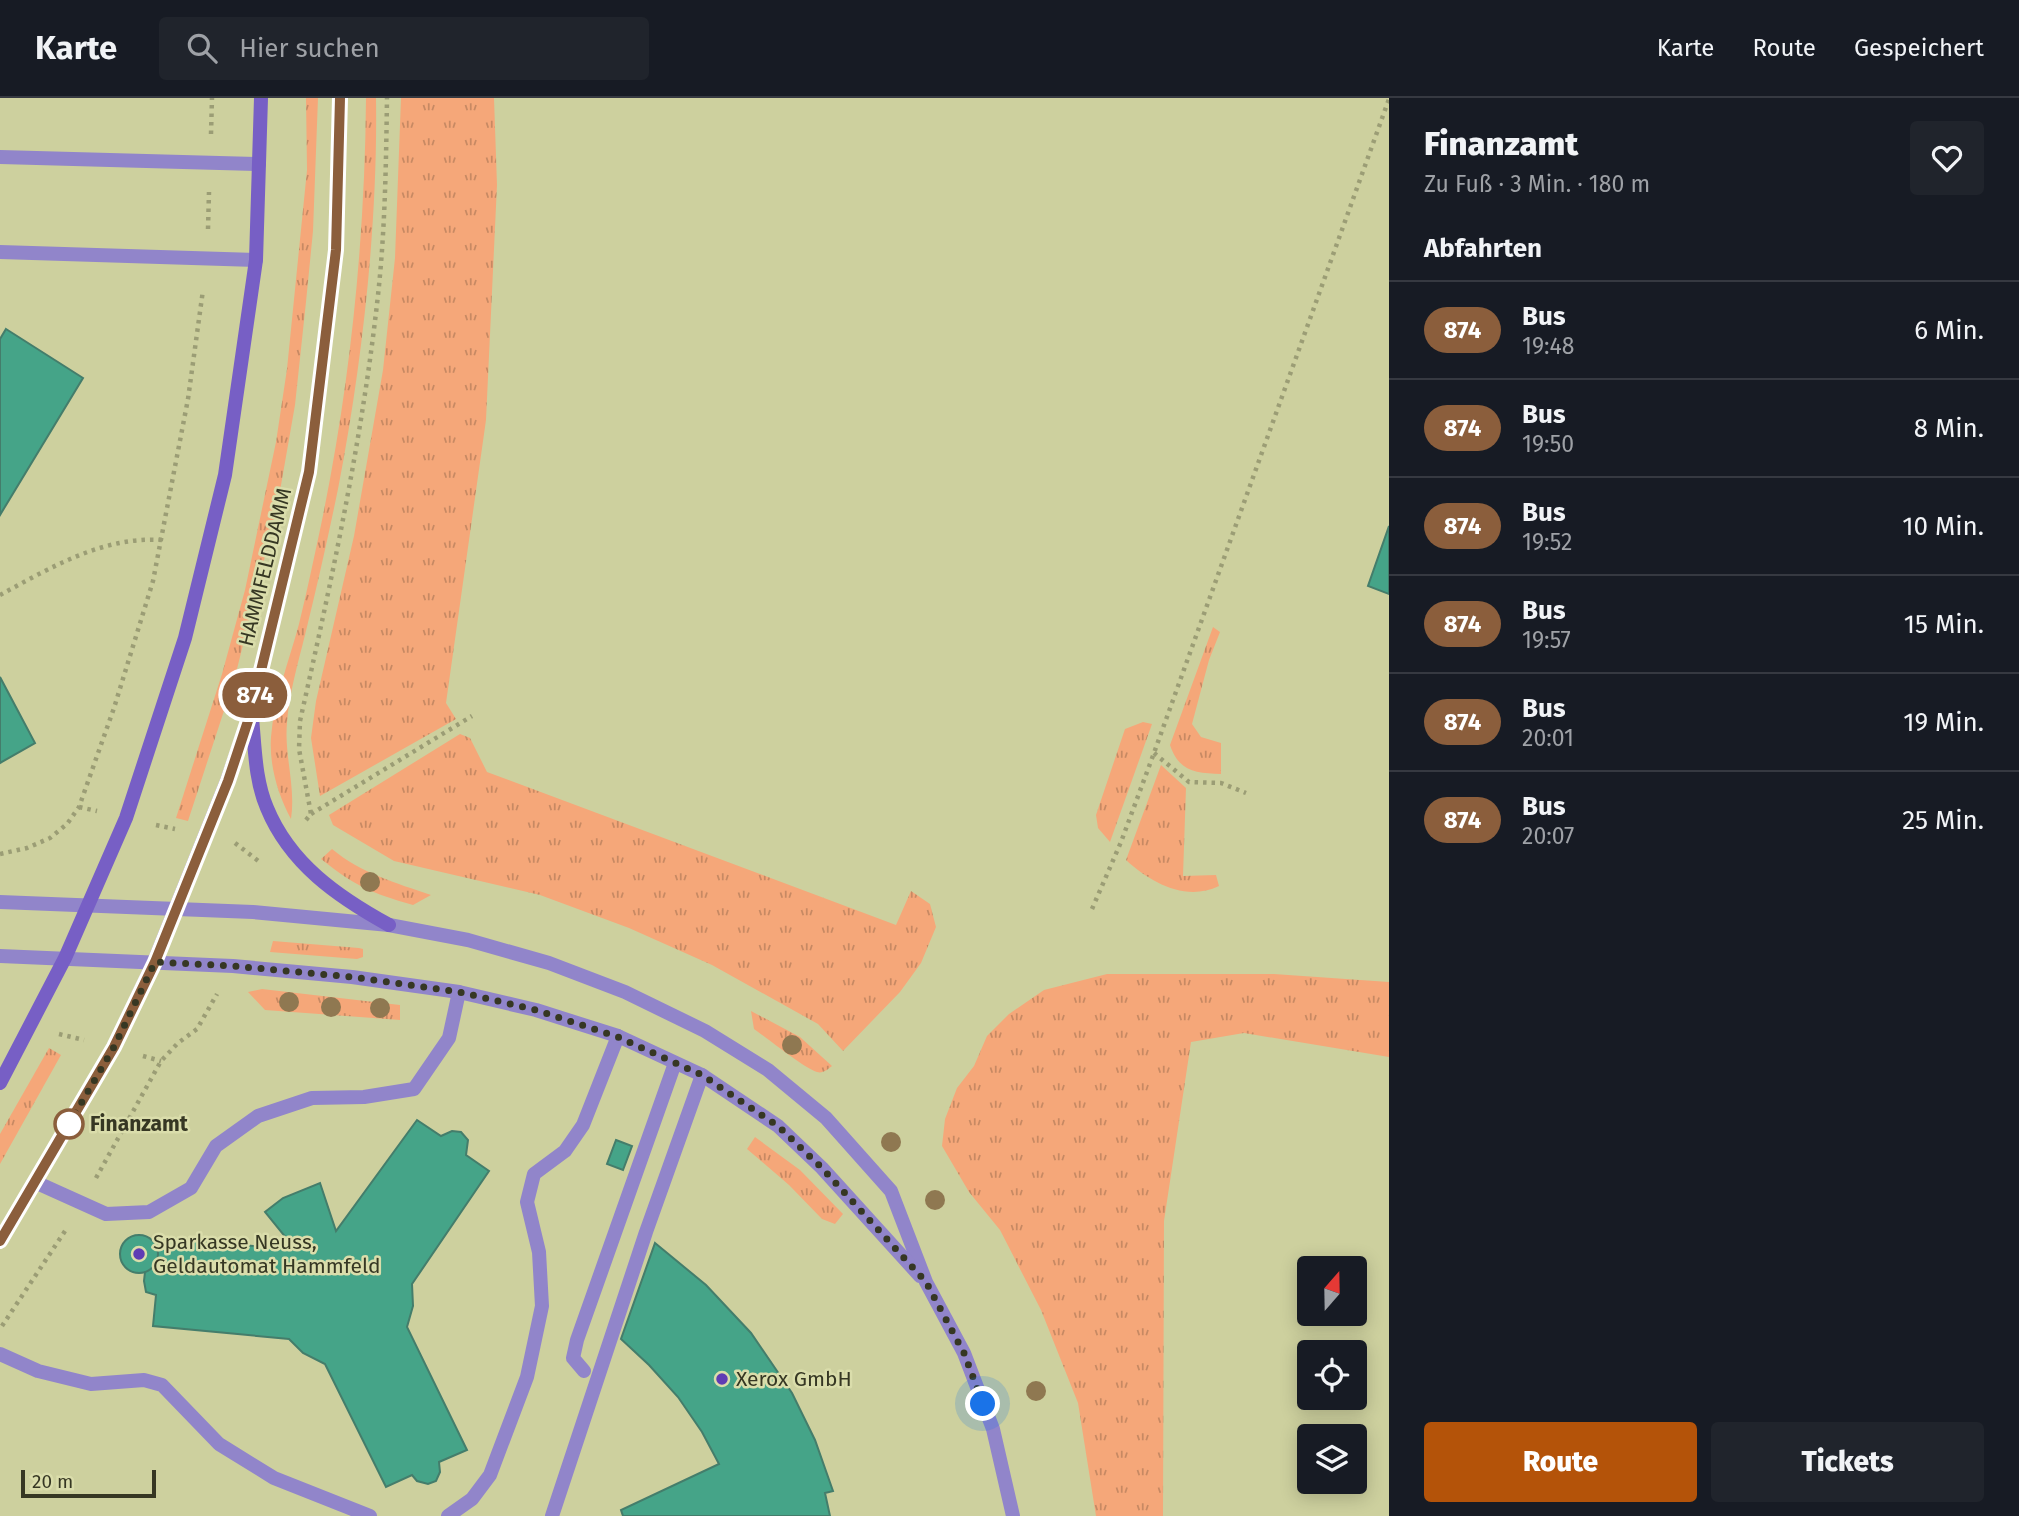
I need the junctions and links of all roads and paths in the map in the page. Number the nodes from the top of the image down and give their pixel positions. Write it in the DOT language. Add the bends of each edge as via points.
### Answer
graph roads {
  1 [pos="212,98"];
  2 [pos="261,98"];
  3 [pos="340,98"];
  4 [pos="387,98"];
  5 [pos="1389,99"];
  6 [pos="0,157"];
  7 [pos="210,163"];
  8 [pos="259,164"];
  9 [pos="0,252"];
  10 [pos="207,258"];
  11 [pos="256,260"];
  12 [pos="162,540"];
  13 [pos="0,595"];
  14 [pos="251,712"];
  15 [pos="472,716"];
  16 [pos="1154,753"];
  17 [pos="1246,793"];
  18 [pos="311,814"];
  19 [pos="287,845"];
  20 [pos="0,854"];
  21 [pos="0,902"];
  22 [pos="89,905"];
  23 [pos="176,908"];
  24 [pos="1093,909"];
  25 [pos="389,925"];
  26 [pos="0,956"];
  27 [pos="65,958"];
  28 [pos="155,962"];
  29 [pos="459,992"];
  30 [pos="618,1037"];
  31 [pos="675,1063"];
  32 [pos="702,1075"];
  33 [pos="0,1083"];
  34 [pos="35,1182"];
  35 [pos="0,1241"];
  36 [pos="926,1282"];
  37 [pos="0,1354"];
  38 [pos="584,1371"];
  39 [pos="370,1516"];
  40 [pos="447,1516"];
  41 [pos="552,1516"];
  42 [pos="1013,1516"];
  1 -- 7 [label="path"];
  2 -- 8 [label="main road"];
  3 -- 14 [label="main road, HAMMFELDDAMM" via="336,250 309,472"];
  4 -- 18 [label="path" via="386,191 377,304 349,493 300,721 299,749"];
  5 -- 16 [label="path"];
  6 -- 7 [label="street"];
  7 -- 8 [label="street"];
  7 -- 10 [label="path"];
  8 -- 11 [label="main road"];
  9 -- 10 [label="street"];
  10 -- 11 [label="street"];
  10 -- 12 [label="path"];
  11 -- 22 [label="main road" via="225,475 184,638 126,818"];
  12 -- 13 [label="path" via="109,544 63,561"];
  12 -- 20 [label="path" via="150,594 79,807 50,838"];
  14 -- 19 [label="main road" via="257,773 267,808"];
  14 -- 23 [label="main road, HAMMFELDDAMM"];
  15 -- 18 [label="path"];
  16 -- 17 [label="path" via="1189,782 1221,783"];
  16 -- 24 [label="path"];
  18 -- 19 [label="path"];
  19 -- 25 [label="main road" via="322,883"];
  21 -- 22 [label="street"];
  22 -- 23 [label="street"];
  22 -- 27 [label="main road"];
  23 -- 25 [label="street"];
  23 -- 28 [label="main road, HAMMFELDDAMM"];
  25 -- 36 [label="street" via="468,940 550,963 625,992 705,1031 768,1070 826,1118 891,1191"];
  26 -- 27 [label="street"];
  27 -- 28 [label="street"];
  27 -- 33 [label="main road"];
  28 -- 29 [label="street" via="352,977"];
  28 -- 34 [label="main road, HAMMFELDDAMM" via="114,1047"];
  29 -- 30 [label="street" via="536,1010"];
  29 -- 34 [label="street" via="449,1038 414,1090 312,1098 258,1116 216,1146 191,1188 149,1212 106,1214"];
  30 -- 31 [label="street"];
  30 -- 40 [label="street" via="583,1125 565,1151 534,1174 527,1202 539,1252 542,1306 527,1377 490,1475 472,1499"];
  31 -- 32 [label="street"];
  31 -- 38 [label="street" via="578,1340 573,1359"];
  32 -- 36 [label="street" via="778,1126"];
  32 -- 41 [label="street"];
  34 -- 35 [label="main road, HAMMFELDDAMM"];
  36 -- 42 [label="street" via="964,1353 993,1429"];
  37 -- 39 [label="street" via="38,1371 91,1384 144,1380 162,1385 219,1444 274,1478"];
}
